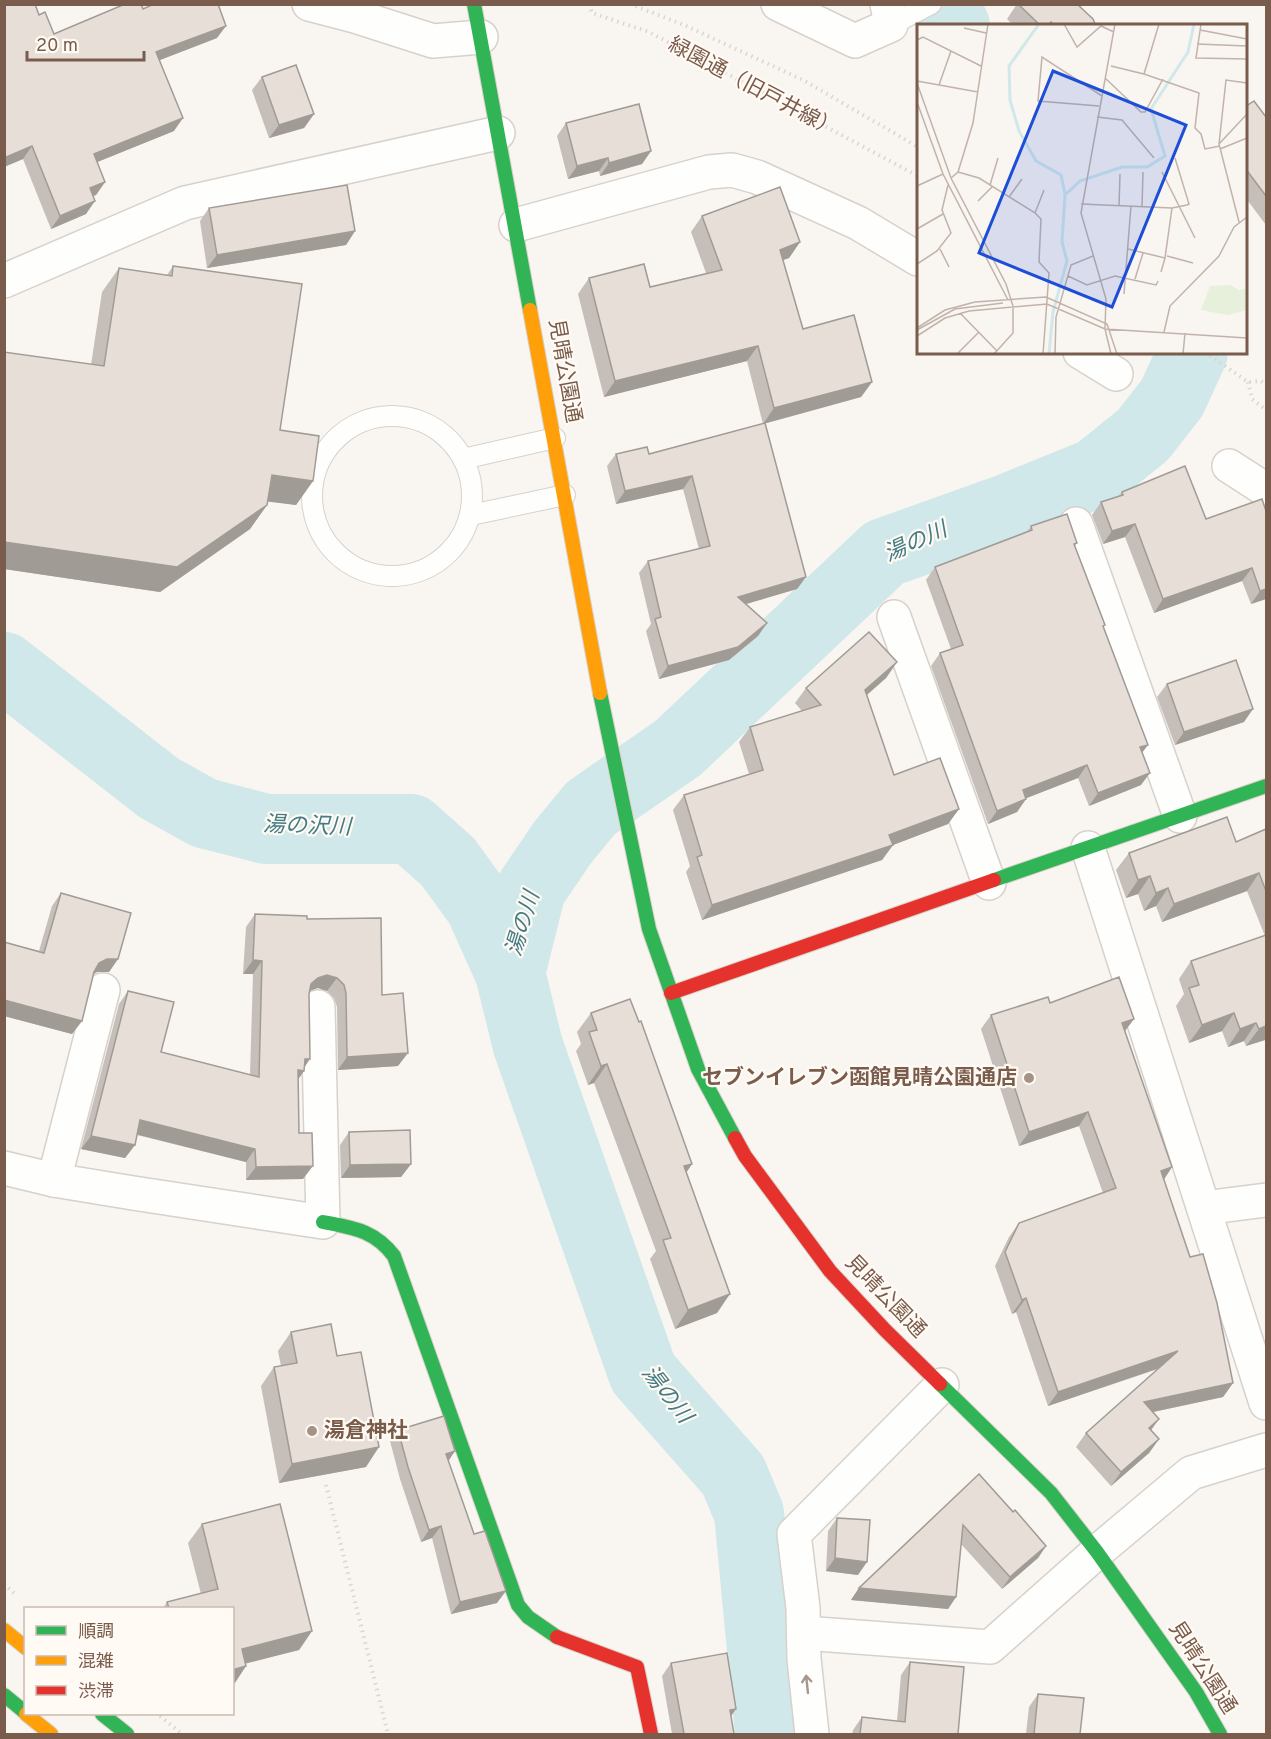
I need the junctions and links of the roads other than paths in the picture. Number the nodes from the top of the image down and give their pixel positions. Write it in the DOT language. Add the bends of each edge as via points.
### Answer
graph roads {
  1 [pos="309,4"];
  2 [pos="474,4"];
  3 [pos="778,4"];
  4 [pos="931,4"];
  5 [pos="896,15"];
  6 [pos="481,38"];
  7 [pos="498,133"];
  8 [pos="516,225"];
  9 [pos="917,258"];
  10 [pos="4,281"];
  11 [pos="1083,354"];
  12 [pos="1116,374"];
  13 [pos="555,438"];
  14 [pos="463,459"];
  15 [pos="1229,466"];
  16 [pos="1266,490"];
  17 [pos="565,495"];
  18 [pos="471,515"];
  19 [pos="1076,524"];
  20 [pos="894,617"];
  21 [pos="1266,786"];
  22 [pos="1180,816"];
  23 [pos="1088,848"];
  24 [pos="989,883"];
  25 [pos="103,990"];
  26 [pos="671,993"];
  27 [pos="318,1007"];
  28 [pos="4,1168"];
  29 [pos="54,1180"];
  30 [pos="1266,1200"];
  31 [pos="1204,1208"];
  32 [pos="323,1222"];
  33 [pos="942,1385"];
  34 [pos="1266,1403"];
  35 [pos="1266,1450"];
  36 [pos="1097,1552"];
  37 [pos="4,1630"];
  38 [pos="804,1633"];
  39 [pos="24,1646"];
  40 [pos="4,1695"];
  41 [pos="24,1711"];
  42 [pos="28,1715"];
  43 [pos="104,1715"];
  44 [pos="51,1734"];
  45 [pos="127,1734"];
  46 [pos="651,1734"];
  47 [pos="812,1734"];
  48 [pos="1220,1734"];
  1 -- 6 [label="street" via="433,41"];
  2 -- 6 [label="street, 見晴公園通"];
  3 -- 5 [label="street" via="855,41"];
  4 -- 5 [label="lane"];
  6 -- 7 [label="street, 見晴公園通"];
  7 -- 8 [label="street, 見晴公園通"];
  7 -- 10 [label="street" via="185,203"];
  8 -- 9 [label="street" via="709,172 732,170 757,177 858,224"];
  8 -- 13 [label="street, 見晴公園通"];
  11 -- 12 [label="street"];
  13 -- 14 [label="lane"];
  13 -- 17 [label="street, 見晴公園通"];
  14 -- 18 [label="lane" via="473,490"];
  14 -- 18 [label="lane" via="453,443 434,427 410,417 384,416 359,422 337,436 321,456 312,482 312,510 321,536 339,557 363,571 390,577 417,573 442,559 460,539"];
  15 -- 16 [label="street"];
  17 -- 18 [label="lane"];
  17 -- 26 [label="street, 見晴公園通" via="626,827 649,929"];
  19 -- 22 [label="street"];
  20 -- 24 [label="street"];
  21 -- 22 [label="street"];
  22 -- 23 [label="street"];
  23 -- 24 [label="street"];
  23 -- 31 [label="street"];
  24 -- 26 [label="street"];
  25 -- 29 [label="street"];
  26 -- 33 [label="street, 見晴公園通" via="698,1069 751,1165 830,1271"];
  27 -- 32 [label="street"];
  28 -- 29 [label="street"];
  29 -- 32 [label="street"];
  30 -- 31 [label="street"];
  31 -- 34 [label="street"];
  32 -- 46 [label="street" via="372,1234 385,1242 394,1256 518,1605 540,1628 557,1637 637,1667"];
  33 -- 36 [label="street, 見晴公園通" via="1051,1493"];
  33 -- 38 [label="street" via="794,1534"];
  35 -- 36 [label="street" via="1191,1473"];
  36 -- 38 [label="street" via="990,1647"];
  36 -- 48 [label="street, 見晴公園通" via="1196,1692"];
  37 -- 39 [label="street"];
  47 -- 38 [label="street, one-way"];
  40 -- 41 [label="street"];
  42 -- 44 [label="street"];
  43 -- 45 [label="street"];
}
